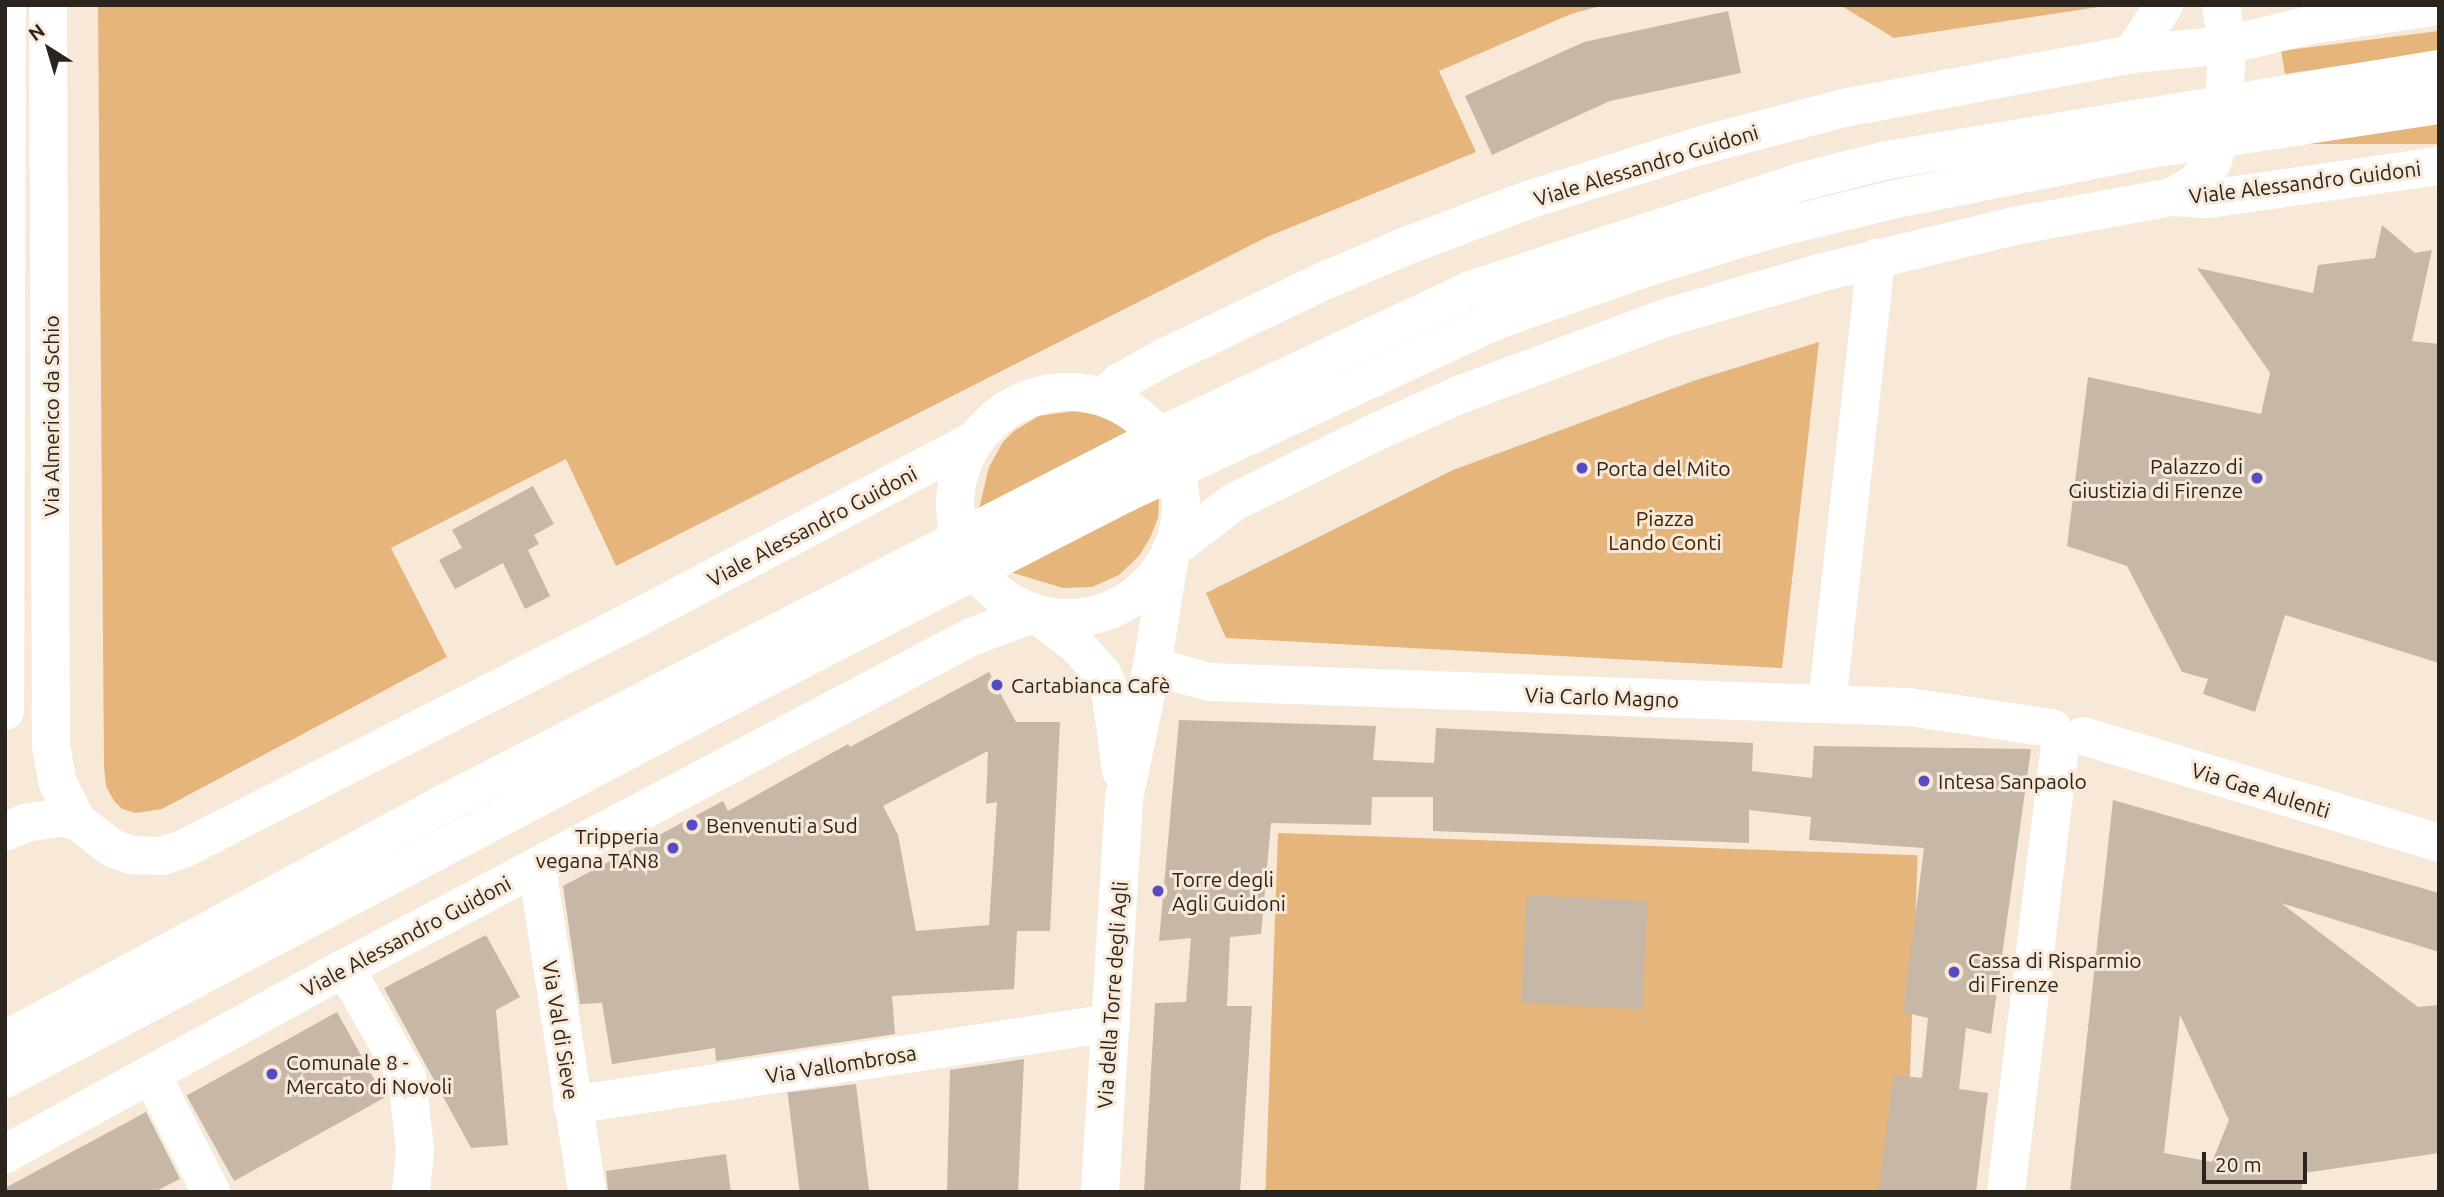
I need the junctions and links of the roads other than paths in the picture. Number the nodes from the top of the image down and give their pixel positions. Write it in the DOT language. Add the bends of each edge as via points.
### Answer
graph roads {
  1 [pos="7,5"];
  2 [pos="48,5"];
  3 [pos="2164,5"];
  4 [pos="2221,5"];
  5 [pos="2439,6"];
  6 [pos="2301,15"];
  7 [pos="2227,45"];
  8 [pos="2132,54"];
  9 [pos="2439,69"];
  10 [pos="2439,105"];
  11 [pos="2221,122"];
  12 [pos="2439,166"];
  13 [pos="2172,197"];
  14 [pos="1877,258"];
  15 [pos="1102,397"];
  16 [pos="976,439"];
  17 [pos="1166,453"];
  18 [pos="1171,550"];
  19 [pos="968,555"];
  20 [pos="1035,613"];
  21 [pos="1152,666"];
  22 [pos="1827,704"];
  23 [pos="5,711"];
  24 [pos="2067,738"];
  25 [pos="1124,798"];
  26 [pos="77,821"];
  27 [pos="5,832"];
  28 [pos="2439,843"];
  29 [pos="537,868"];
  30 [pos="345,968"];
  31 [pos="1111,1023"];
  32 [pos="5,1040"];
  33 [pos="151,1074"];
  34 [pos="5,1079"];
  35 [pos="572,1105"];
  36 [pos="5,1154"];
  37 [pos="211,1192"];
  38 [pos="411,1192"];
  39 [pos="587,1192"];
  40 [pos="1100,1192"];
  41 [pos="2006,1192"];
  42 [pos="2023,1192"];
  1 -- 23 [label="street, Via Almerico da Schio"];
  2 -- 26 [label="street, Via Almerico da Schio" via="51,745 58,783"];
  3 -- 8 [label="street"];
  4 -- 7 [label="street"];
  5 -- 6 [label="street, Viale Alessandro Guidoni"];
  6 -- 7 [label="street, Viale Alessandro Guidoni"];
  7 -- 8 [label="street, Viale Alessandro Guidoni"];
  7 -- 11 [label="street, Viale Alessandro Guidoni"];
  8 -- 15 [label="street, Viale Alessandro Guidoni" via="1844,108 1623,168 1409,245 1324,281 1133,374"];
  9 -- 11 [label="street"];
  10 -- 11 [label="street"];
  11 -- 13 [label="street, Viale Alessandro Guidoni" via="2208,172"];
  11 -- 17 [label="street" via="1887,160 1800,182 1470,290"];
  12 -- 13 [label="street, Viale Alessandro Guidoni" via="2209,199"];
  13 -- 14 [label="street, Viale Alessandro Guidoni" via="2014,226"];
  14 -- 18 [label="street, Viale Alessandro Guidoni" via="1665,318 1459,395 1234,502"];
  14 -- 22 [label="street"];
  15 -- 16 [label="street, Viale Alessandro Guidoni" via="1070,392 1038,396 1008,410"];
  15 -- 17 [label="street, Viale Alessandro Guidoni" via="1128,409"];
  16 -- 19 [label="street, Viale Alessandro Guidoni" via="965,457 955,498"];
  16 -- 26 [label="street, Viale Alessandro Guidoni" via="651,611 185,848 162,856 131,855 113,848"];
  17 -- 18 [label="street, Viale Alessandro Guidoni" via="1180,509"];
  17 -- 19 [label="street"];
  18 -- 20 [label="street, Viale Alessandro Guidoni" via="1149,583 1115,607 1076,617"];
  18 -- 21 [label="street, Via della Torre degli Agli"];
  19 -- 20 [label="street, Viale Alessandro Guidoni" via="1002,597"];
  19 -- 32 [label="street" via="451,800"];
  19 -- 34 [label="street" via="717,703"];
  20 -- 25 [label="street, Via della Torre degli Agli" via="1078,646 1103,675 1111,695"];
  20 -- 29 [label="street, Viale Alessandro Guidoni" via="971,637"];
  21 -- 22 [label="street, Via Carlo Magno" via="1209,682"];
  21 -- 25 [label="street, Via della Torre degli Agli"];
  22 -- 24 [label="street, Via Carlo Magno" via="1909,707"];
  24 -- 28 [label="street, Via Gae Aulenti"];
  24 -- 41 [label="street"];
  24 -- 42 [label="street"];
  25 -- 31 [label="street, Via della Torre degli Agli"];
  26 -- 27 [label="street" via="50,818"];
  29 -- 30 [label="street, Viale Alessandro Guidoni"];
  29 -- 35 [label="street, Via Val di Sieve"];
  30 -- 33 [label="street, Viale Alessandro Guidoni"];
  30 -- 38 [label="street" via="407,1077 415,1149"];
  31 -- 35 [label="street, Via Vallombrosa"];
  31 -- 40 [label="street, Via della Torre degli Agli"];
  33 -- 36 [label="street, Viale Alessandro Guidoni"];
  33 -- 37 [label="street"];
  35 -- 39 [label="street, Via Val di Sieve"];
}
